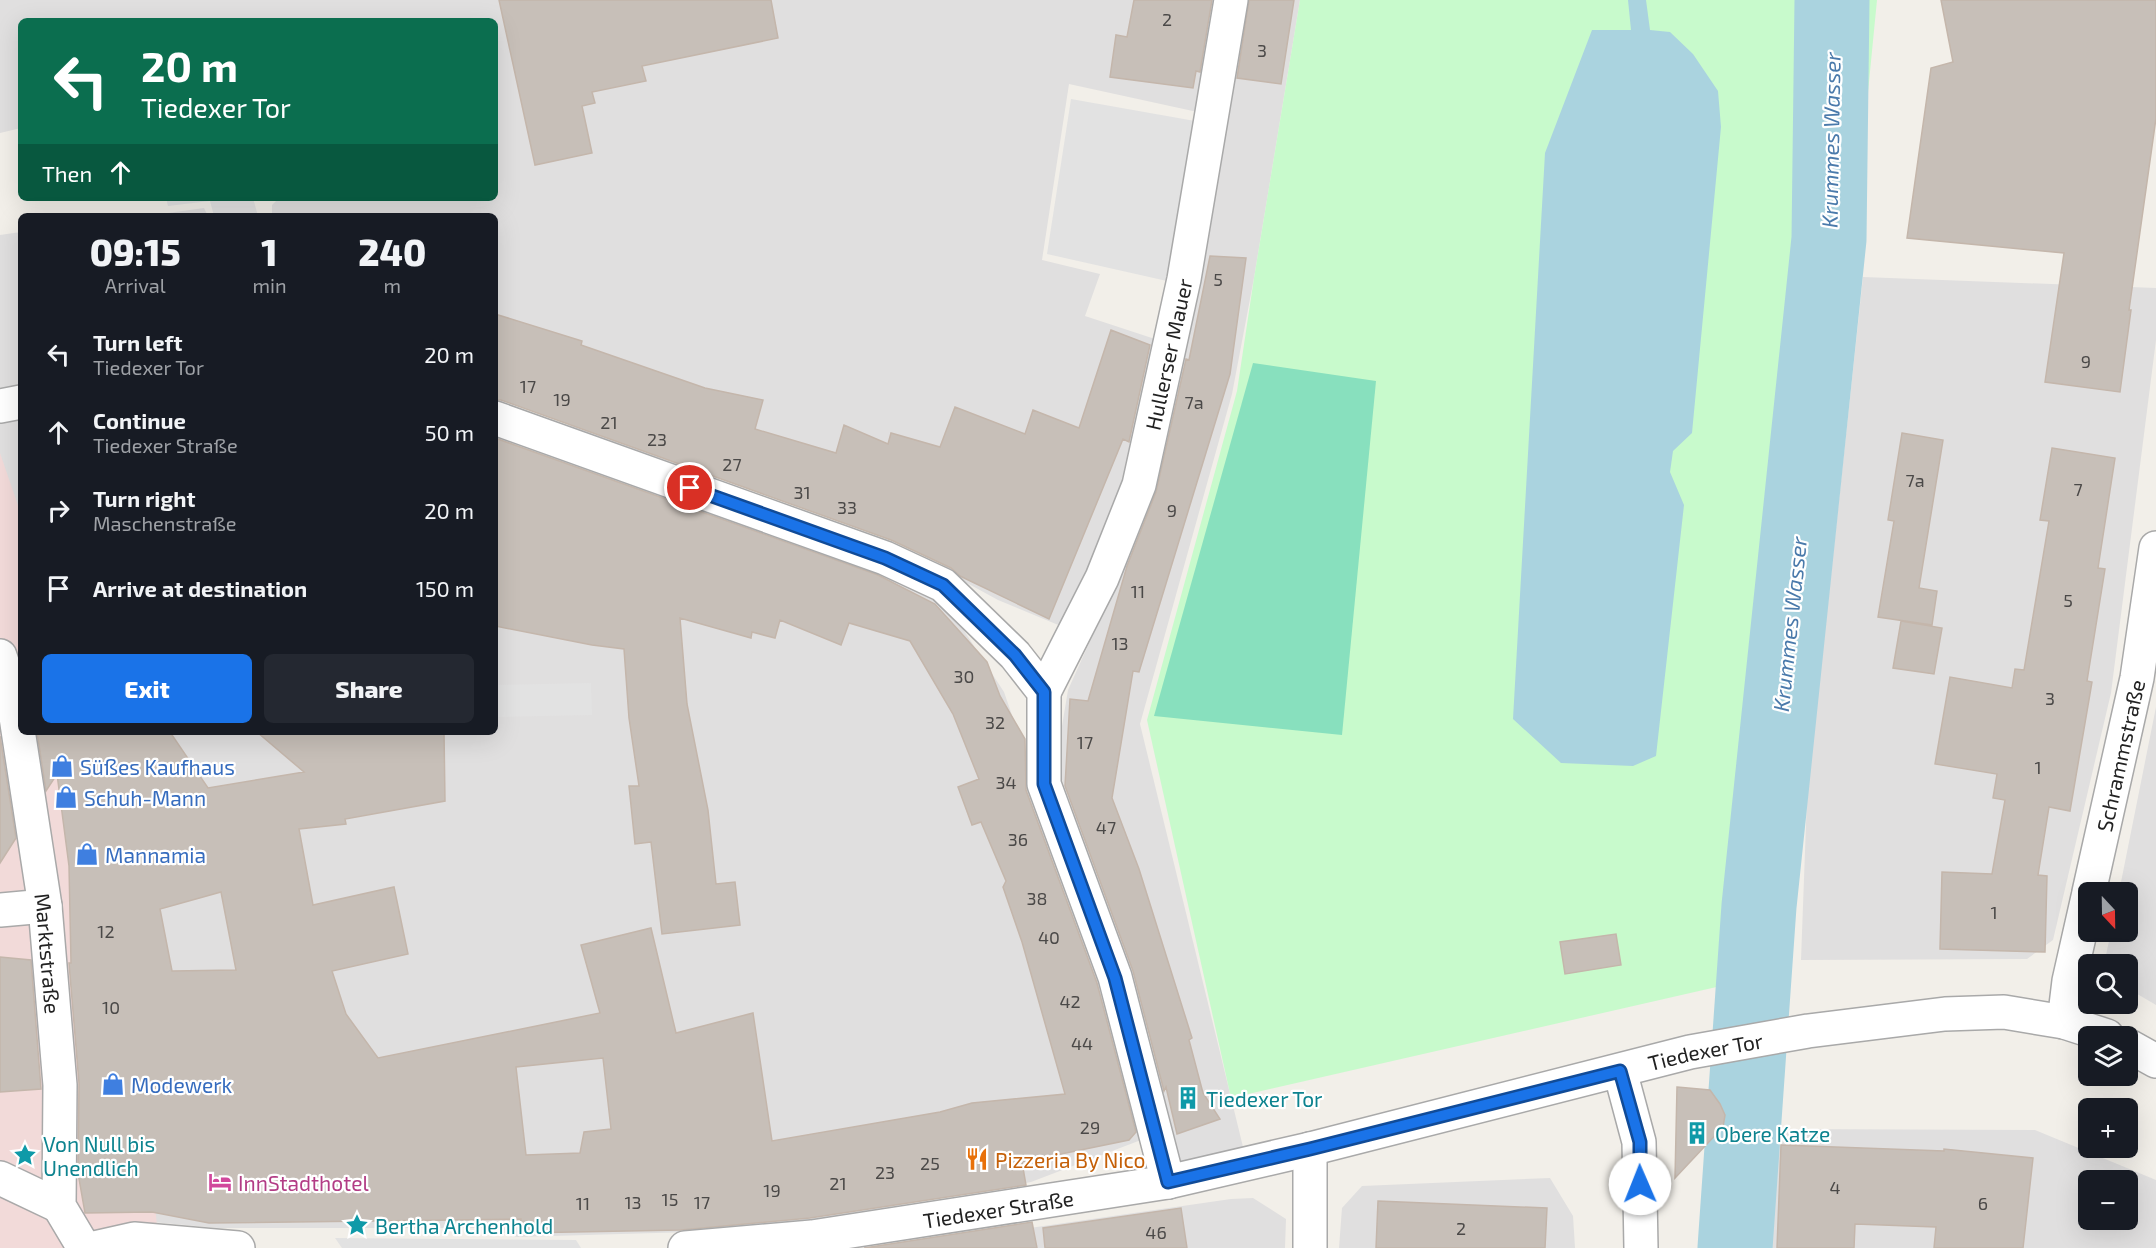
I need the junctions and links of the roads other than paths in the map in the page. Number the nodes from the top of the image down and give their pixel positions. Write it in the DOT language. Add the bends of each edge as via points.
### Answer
graph roads {
  1 [pos="1232,0"];
  2 [pos="18,403"];
  3 [pos="0,406"];
  4 [pos="498,419"];
  5 [pos="2156,548"];
  6 [pos="0,656"];
  7 [pos="1044,692"];
  8 [pos="18,730"];
  9 [pos="19,735"];
  10 [pos="2091,882"];
  11 [pos="45,906"];
  12 [pos="0,910"];
  13 [pos="2078,941"];
  14 [pos="2064,1022"];
  15 [pos="2078,1027"];
  16 [pos="2138,1051"];
  17 [pos="2156,1061"];
  18 [pos="1620,1071"];
  19 [pos="1310,1149"];
  20 [pos="0,1178"];
  21 [pos="1168,1182"];
  22 [pos="59,1206"];
  23 [pos="820,1242"];
  24 [pos="84,1248"];
  25 [pos="94,1248"];
  26 [pos="238,1248"];
  27 [pos="685,1248"];
  28 [pos="1310,1248"];
  29 [pos="1641,1248"];
  1 -- 7 [label="street, Hullerser Mauer" via="1184,279 1139,485 1102,578"];
  2 -- 3 [label="street"];
  4 -- 7 [label="street" via="885,558 943,585 1015,655"];
  5 -- 10 [label="street, Schrammstraße" via="2137,678"];
  6 -- 8 [label="street, Marktstraße" via="12,691"];
  7 -- 21 [label="street" via="1044,784 1115,978"];
  9 -- 11 [label="street, Marktstraße"];
  11 -- 12 [label="street"];
  11 -- 22 [label="street, Marktstraße" via="60,1085"];
  13 -- 14 [label="street"];
  14 -- 15 [label="street, Tiedexer Tor"];
  14 -- 18 [label="street, Tiedexer Tor" via="2004,1012 1945,1014 1808,1031 1690,1052"];
  16 -- 17 [label="street"];
  18 -- 19 [label="street, Tiedexer Tor"];
  18 -- 29 [label="street" via="1640,1142"];
  19 -- 21 [label="street, Tiedexer Straße"];
  19 -- 28 [label="street"];
  20 -- 22 [label="street"];
  21 -- 23 [label="street, Tiedexer Straße"];
  22 -- 24 [label="street"];
  23 -- 27 [label="street, Tiedexer Straße"];
  25 -- 26 [label="street" via="134,1239"];
}
